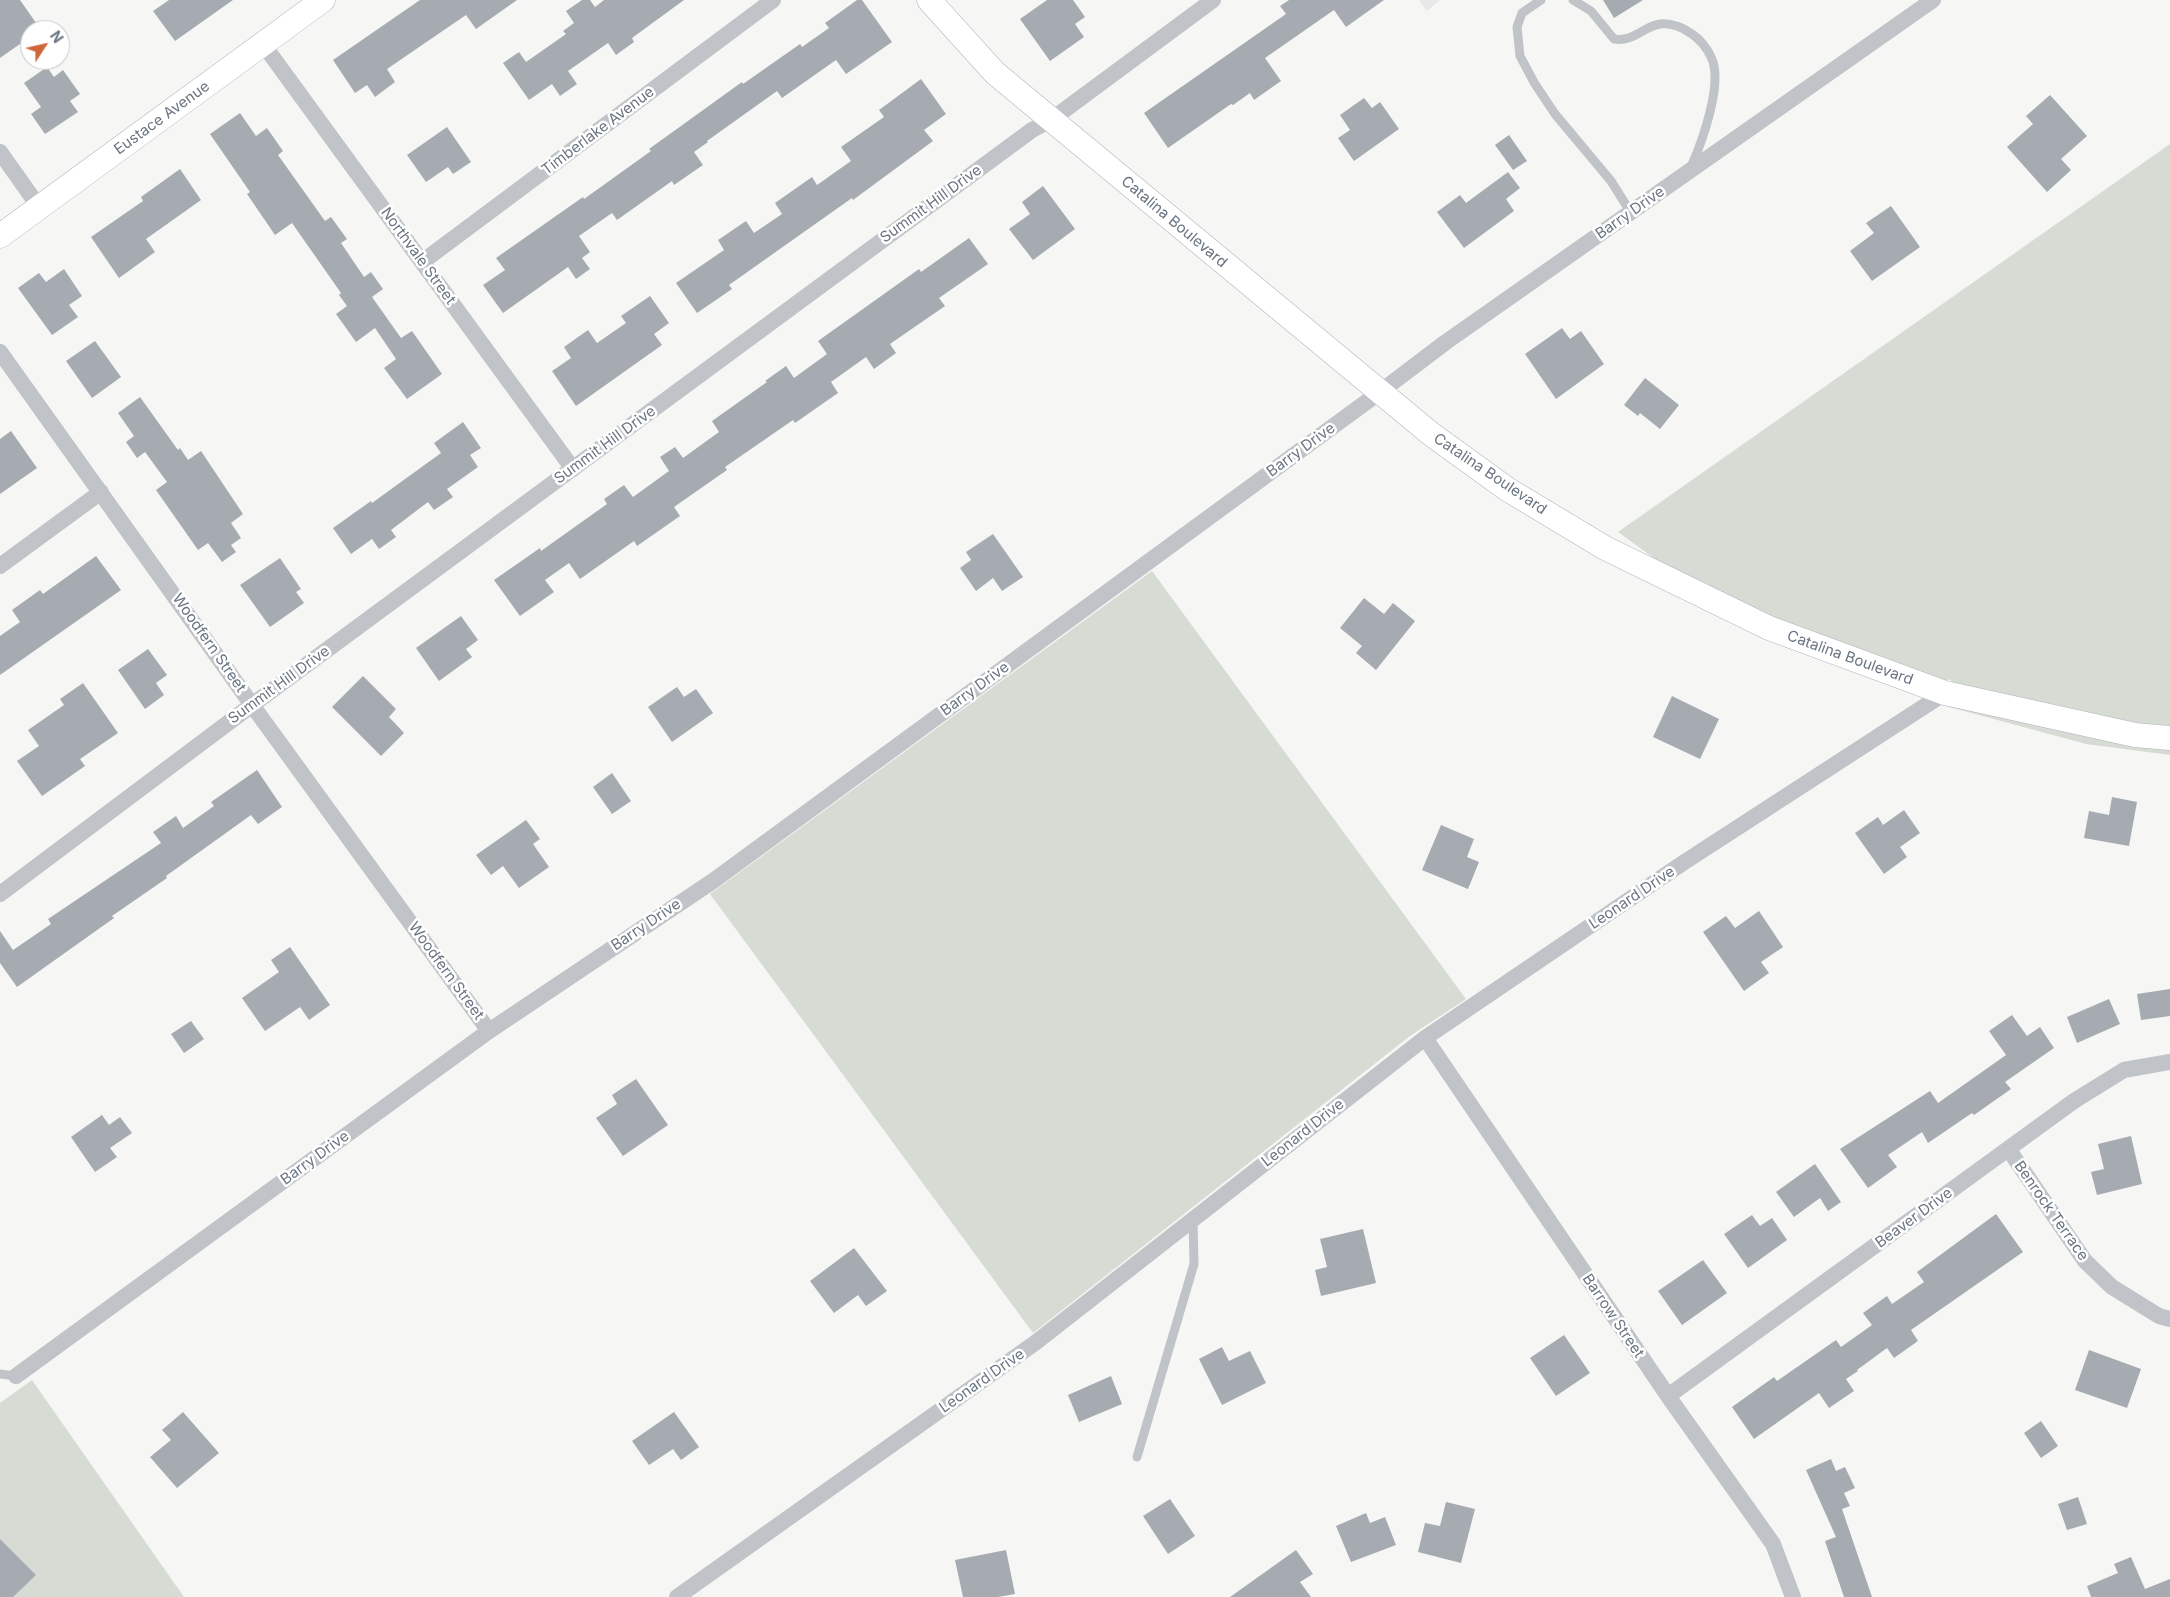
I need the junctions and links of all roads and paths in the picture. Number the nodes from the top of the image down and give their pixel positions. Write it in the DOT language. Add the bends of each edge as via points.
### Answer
graph roads {
  1 [pos="323,0"];
  2 [pos="773,0"];
  3 [pos="929,0"];
  4 [pos="1213,0"];
  5 [pos="1540,0"];
  6 [pos="1573,0"];
  7 [pos="1933,0"];
  8 [pos="263,44"];
  9 [pos="1051,120"];
  10 [pos="0,152"];
  11 [pos="1689,172"];
  12 [pos="40,207"];
  13 [pos="1631,213"];
  14 [pos="0,236"];
  15 [pos="422,262"];
  16 [pos="0,352"];
  17 [pos="1380,392"];
  18 [pos="573,469"];
  19 [pos="101,492"];
  20 [pos="0,566"];
  21 [pos="1945,693"];
  22 [pos="252,705"];
  23 [pos="2170,738"];
  24 [pos="0,894"];
  25 [pos="489,1031"];
  26 [pos="1425,1038"];
  27 [pos="2170,1062"];
  28 [pos="2008,1150"];
  29 [pos="1193,1220"];
  30 [pos="2170,1319"];
  31 [pos="8,1375"];
  32 [pos="1668,1396"];
  33 [pos="1137,1457"];
  34 [pos="677,1597"];
  35 [pos="1793,1597"];
  1 -- 8 [label="street, Eustace Avenue"];
  2 -- 15 [label="street, Timberlake Avenue"];
  3 -- 9 [label="street, Catalina Boulevard" via="996,73"];
  4 -- 9 [label="street, Summit Hill Drive"];
  5 -- 13 [label="lane" via="1522,13 1517,27 1520,56 1555,114 1612,181"];
  6 -- 11 [label="lane" via="1591,11 1614,39 1624,41 1659,24 1682,26 1699,39 1712,57 1715,74 1711,108"];
  7 -- 11 [label="street, Barry Drive"];
  8 -- 12 [label="street, Eustace Avenue"];
  8 -- 15 [label="street, Northvale Street"];
  9 -- 17 [label="street, Catalina Boulevard"];
  9 -- 18 [label="street, Summit Hill Drive" via="1032,130"];
  10 -- 12 [label="street"];
  11 -- 13 [label="street, Barry Drive"];
  12 -- 14 [label="street, Eustace Avenue"];
  13 -- 17 [label="street, Barry Drive"];
  15 -- 18 [label="street, Northvale Street"];
  16 -- 19 [label="street, Woodfern Street"];
  17 -- 21 [label="street, Catalina Boulevard" via="1507,489 1606,548 1769,628"];
  17 -- 25 [label="street, Barry Drive" via="713,880"];
  18 -- 22 [label="street, Summit Hill Drive"];
  19 -- 20 [label="street"];
  19 -- 22 [label="street, Woodfern Street"];
  21 -- 23 [label="street, Catalina Boulevard" via="2135,735"];
  21 -- 26 [label="street, Leonard Drive" via="1684,863"];
  22 -- 24 [label="street, Summit Hill Drive"];
  22 -- 25 [label="street, Woodfern Street"];
  25 -- 31 [label="street, Barry Drive"];
  26 -- 29 [label="street, Leonard Drive"];
  26 -- 32 [label="street, Barrow Street"];
  27 -- 28 [label="street, Beaver Drive" via="2124,1070 2074,1101"];
  28 -- 30 [label="street, Benrock Terrace" via="2085,1261 2112,1287"];
  28 -- 32 [label="street, Beaver Drive"];
  29 -- 33 [label="lane" via="1194,1264"];
  29 -- 34 [label="street, Leonard Drive" via="1036,1343"];
  32 -- 35 [label="street, Barrow Street" via="1774,1544"];
}
